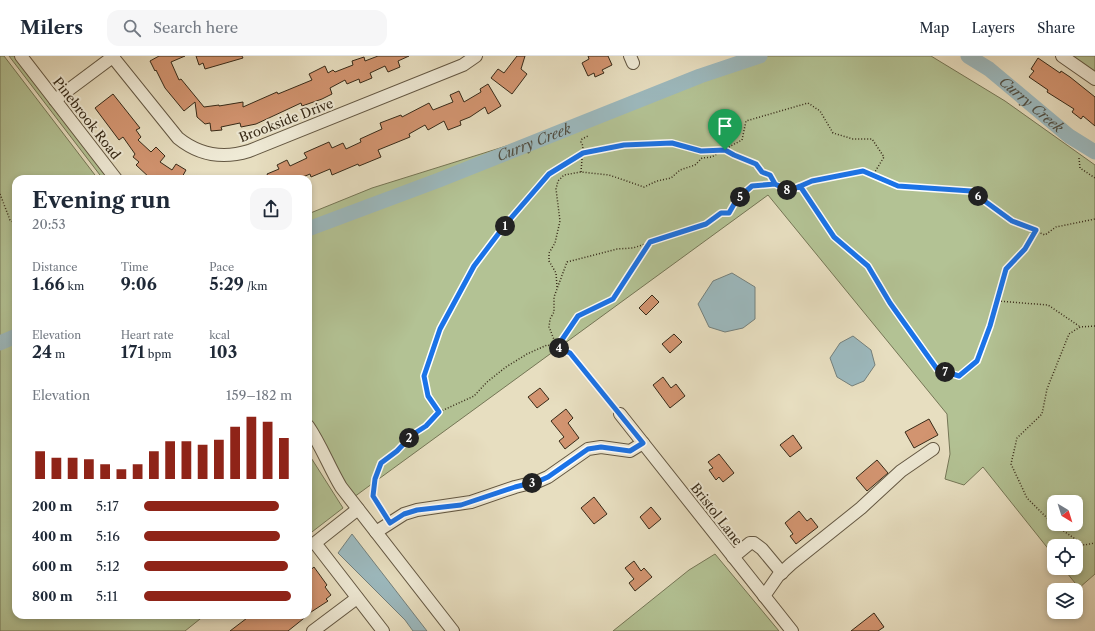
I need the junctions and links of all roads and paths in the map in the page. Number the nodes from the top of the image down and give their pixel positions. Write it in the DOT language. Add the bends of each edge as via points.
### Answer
graph roads {
  1 [pos="21,56"];
  2 [pos="113,56"];
  3 [pos="476,56"];
  4 [pos="1062,56"];
  5 [pos="1095,79"];
  6 [pos="54,100"];
  7 [pos="588,136"];
  8 [pos="725,150"];
  9 [pos="583,153"];
  10 [pos="1079,158"];
  11 [pos="581,172"];
  12 [pos="113,175"];
  13 [pos="873,175"];
  14 [pos="1095,177"];
  15 [pos="775,184"];
  16 [pos="800,186"];
  17 [pos="0,194"];
  18 [pos="1095,220"];
  19 [pos="12,221"];
  20 [pos="1036,230"];
  21 [pos="650,242"];
  22 [pos="557,288"];
  23 [pos="998,301"];
  24 [pos="1095,326"];
  25 [pos="1080,327"];
  26 [pos="557,347"];
  27 [pos="439,412"];
  28 [pos="620,414"];
  29 [pos="312,432"];
  30 [pos="643,443"];
  31 [pos="933,449"];
  32 [pos="358,509"];
  33 [pos="390,523"];
  34 [pos="376,532"];
  35 [pos="1095,543"];
  36 [pos="733,557"];
  37 [pos="782,573"];
  38 [pos="764,596"];
  39 [pos="357,598"];
  40 [pos="313,631"];
  41 [pos="383,631"];
  42 [pos="453,631"];
  43 [pos="792,631"];
  1 -- 6 [label="street, Pinebrook Road"];
  2 -- 3 [label="street, Brookside Drive" via="178,138 202,152 232,155 249,151 463,65"];
  2 -- 6 [label="street"];
  4 -- 5 [label="street"];
  6 -- 12 [label="street, Pinebrook Road"];
  7 -- 9 [label="path" via="581,142"];
  8 -- 9 [label="path" via="701,151 672,143 624,145"];
  8 -- 11 [label="path" via="712,157 702,158 695,165 680,170 671,178 644,187 609,175"];
  8 -- 13 [label="path" via="742,140 746,120 808,103 820,111 833,133 853,139 872,139 884,157"];
  8 -- 15 [label="path" via="756,164 762,172 770,175"];
  9 -- 11 [label="path"];
  9 -- 27 [label="path" via="549,174 474,266 440,329 424,376 428,396"];
  10 -- 14 [label="path" via="1080,168"];
  11 -- 22 [label="path" via="561,177 556,189 560,221 555,243 549,253 549,261 556,273"];
  13 -- 16 [label="path" via="863,171 812,181"];
  13 -- 20 [label="path" via="898,186 971,191 1012,221"];
  15 -- 16 [label="path" via="789,191"];
  15 -- 21 [label="path" via="752,186 737,199 729,213 721,213 706,224"];
  16 -- 23 [label="path" via="834,237 868,266 890,303 937,369 959,376 977,361"];
  17 -- 19 [label="path"];
  18 -- 20 [label="path" via="1056,227 1046,234"];
  20 -- 23 [label="path" via="1025,249 1006,269"];
  21 -- 22 [label="path" via="567,262"];
  21 -- 26 [label="path" via="613,299 578,316"];
  22 -- 26 [label="path" via="549,327"];
  23 -- 25 [label="path" via="1048,305"];
  24 -- 25 [label="path"];
  25 -- 35 [label="path" via="1069,334 1047,389 1042,414 1017,438 1011,464 1027,498 1052,523 1084,545"];
  26 -- 27 [label="path" via="547,345 527,354 486,382 474,396"];
  26 -- 28 [label="path" via="570,353"];
  27 -- 33 [label="path" via="381,463 375,479 373,496"];
  28 -- 30 [label="street, Bristol Lane"];
  29 -- 32 [label="street" via="335,477"];
  30 -- 33 [label="street" via="630,451 601,447 588,449 539,481 461,505 417,510 404,514"];
  30 -- 36 [label="street, Bristol Lane"];
  31 -- 37 [label="street" via="901,471 861,508"];
  32 -- 34 [label="street"];
  32 -- 39 [label="street" via="315,543"];
  33 -- 34 [label="street"];
  34 -- 42 [label="street"];
  36 -- 37 [label="street" via="750,543 754,543"];
  36 -- 38 [label="street, Bristol Lane"];
  37 -- 38 [label="street"];
  38 -- 43 [label="street, Bristol Lane"];
  39 -- 40 [label="street"];
  39 -- 41 [label="street"];
}
